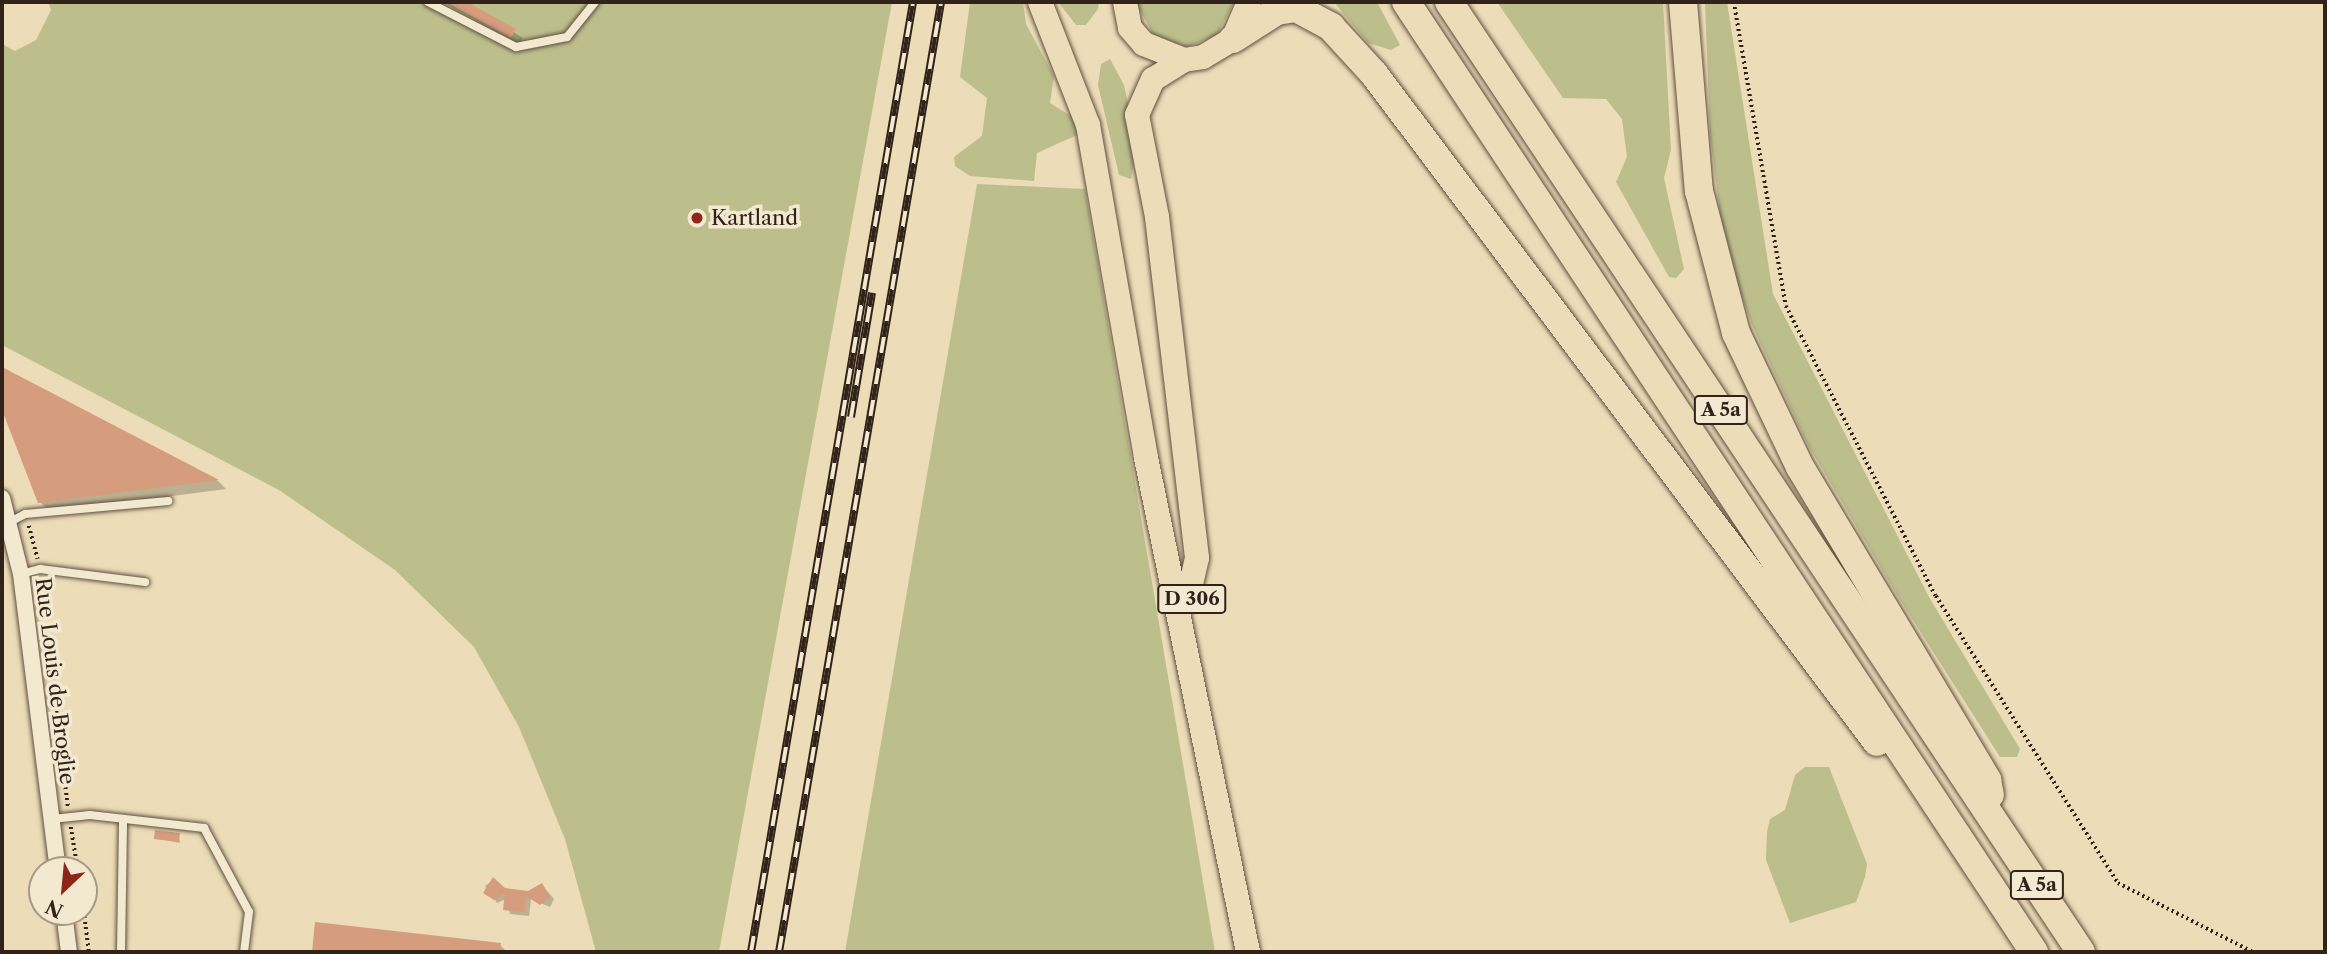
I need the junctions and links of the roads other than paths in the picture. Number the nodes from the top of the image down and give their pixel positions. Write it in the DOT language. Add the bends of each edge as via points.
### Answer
graph roads {
  1 [pos="428,2"];
  2 [pos="595,2"];
  3 [pos="1040,2"];
  4 [pos="1125,2"];
  5 [pos="1249,2"];
  6 [pos="1406,2"];
  7 [pos="1449,2"];
  8 [pos="1684,2"];
  9 [pos="1233,39"];
  10 [pos="1184,60"];
  11 [pos="1110,248"];
  12 [pos="2,498"];
  13 [pos="169,501"];
  14 [pos="10,522"];
  15 [pos="21,574"];
  16 [pos="145,582"];
  17 [pos="1190,589"];
  18 [pos="1910,762"];
  19 [pos="123,818"];
  20 [pos="52,819"];
  21 [pos="1994,819"];
  22 [pos="56,856"];
  23 [pos="66,926"];
  24 [pos="69,952"];
  25 [pos="121,952"];
  26 [pos="244,952"];
  27 [pos="1248,952"];
  28 [pos="1263,952"];
  29 [pos="2034,952"];
  30 [pos="2081,952"];
  1 -- 2 [label="lane" via="516,47 567,37"];
  3 -- 11 [label="main road, D 306" via="1088,125"];
  4 -- 10 [label="main road" via="1130,28 1144,44"];
  5 -- 9 [label="main road"];
  6 -- 18 [label="highway, A 5a"];
  7 -- 21 [label="highway, A 5a"];
  8 -- 21 [label="highway" via="1699,191 1736,333 1800,467 1987,780"];
  9 -- 10 [label="main road" via="1203,58"];
  9 -- 18 [label="highway" via="1265,17 1296,8 1331,27 1374,74 1876,741"];
  10 -- 17 [label="main road" via="1153,79 1138,115 1157,217 1197,558"];
  11 -- 17 [label="main road, D 306" via="1122,276"];
  11 -- 27 [label="main road, D 306" via="1146,458"];
  12 -- 14 [label="street, Rue Louis de Broglie"];
  13 -- 14 [label="lane" via="25,514"];
  14 -- 15 [label="street, Rue Louis de Broglie"];
  15 -- 16 [label="lane" via="40,569"];
  15 -- 20 [label="street, Rue Louis de Broglie"];
  17 -- 28 [label="main road, D 306"];
  18 -- 29 [label="highway, A 5a"];
  19 -- 20 [label="lane"];
  19 -- 25 [label="lane"];
  19 -- 26 [label="lane" via="204,828 249,912"];
  20 -- 22 [label="street, Rue Louis de Broglie"];
  21 -- 30 [label="highway, A 5a"];
  23 -- 24 [label="street"];
}
